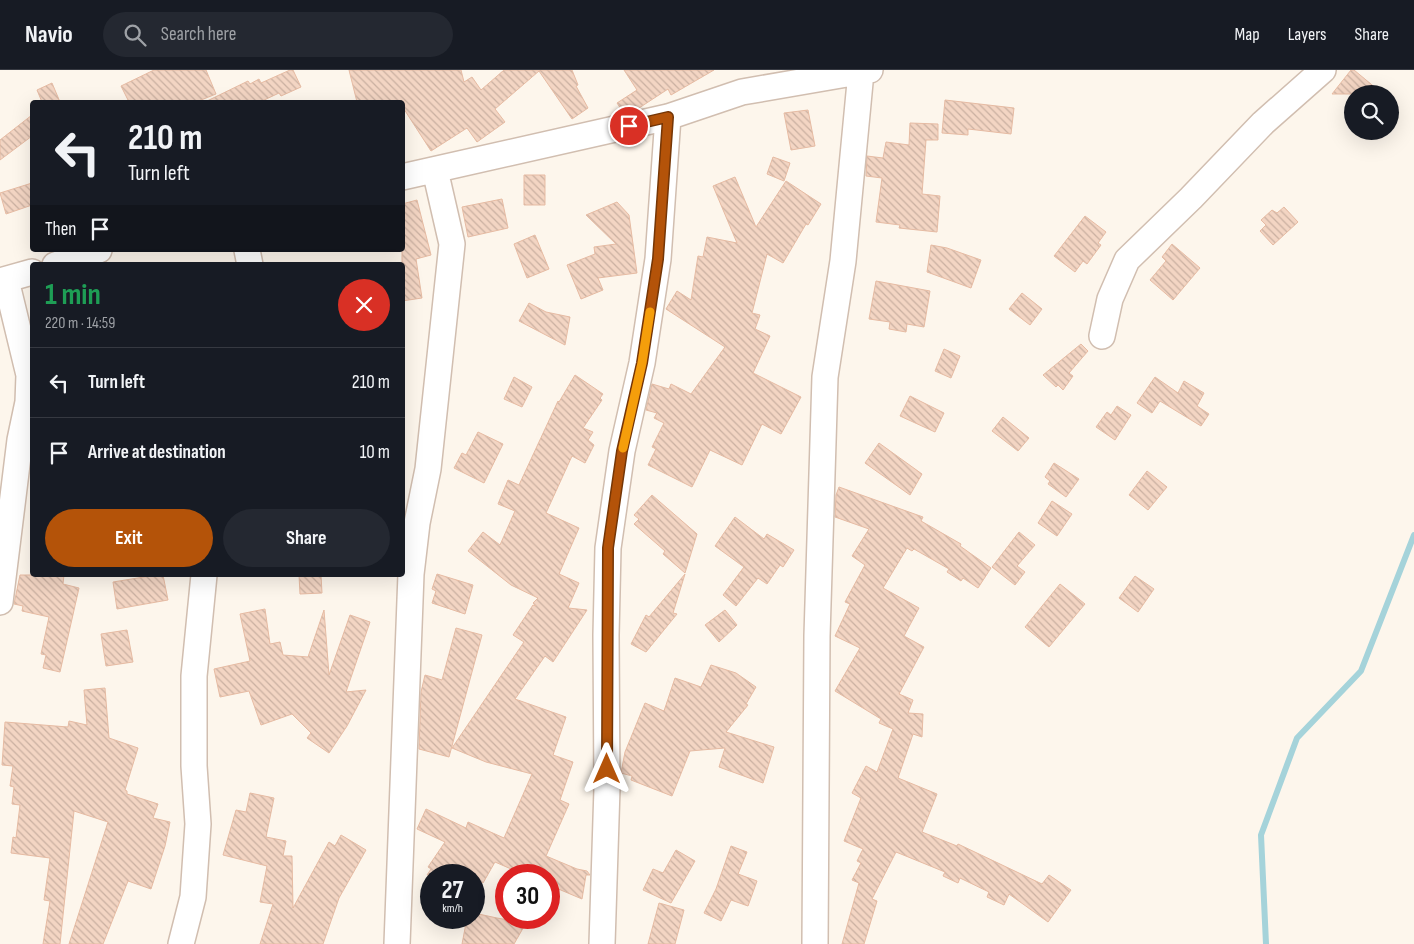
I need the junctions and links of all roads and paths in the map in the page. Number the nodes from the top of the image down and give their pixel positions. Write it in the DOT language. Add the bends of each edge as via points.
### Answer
graph roads {
  1 [pos="1323,70"];
  2 [pos="865,71"];
  3 [pos="668,117"];
  4 [pos="436,170"];
  5 [pos="405,176"];
  6 [pos="93,252"];
  7 [pos="64,262"];
  8 [pos="30,273"];
  9 [pos="3,281"];
  10 [pos="1102,336"];
  11 [pos="204,577"];
  12 [pos="0,602"];
  13 [pos="181,944"];
  14 [pos="397,944"];
  15 [pos="602,944"];
  16 [pos="816,944"];
  1 -- 10 [label="street" via="1263,123 1127,260 1110,299"];
  2 -- 3 [label="street" via="742,92"];
  2 -- 16 [label="street" via="844,261 825,377 817,636"];
  3 -- 4 [label="street"];
  3 -- 15 [label="street" via="658,259 642,363 622,451 608,548 607,788"];
  4 -- 5 [label="street"];
  4 -- 14 [label="street" via="452,244 428,468 411,574"];
  6 -- 7 [label="street"];
  8 -- 9 [label="street"];
  9 -- 12 [label="street" via="29,375"];
  11 -- 13 [label="street" via="194,676 198,824 194,897"];
}
